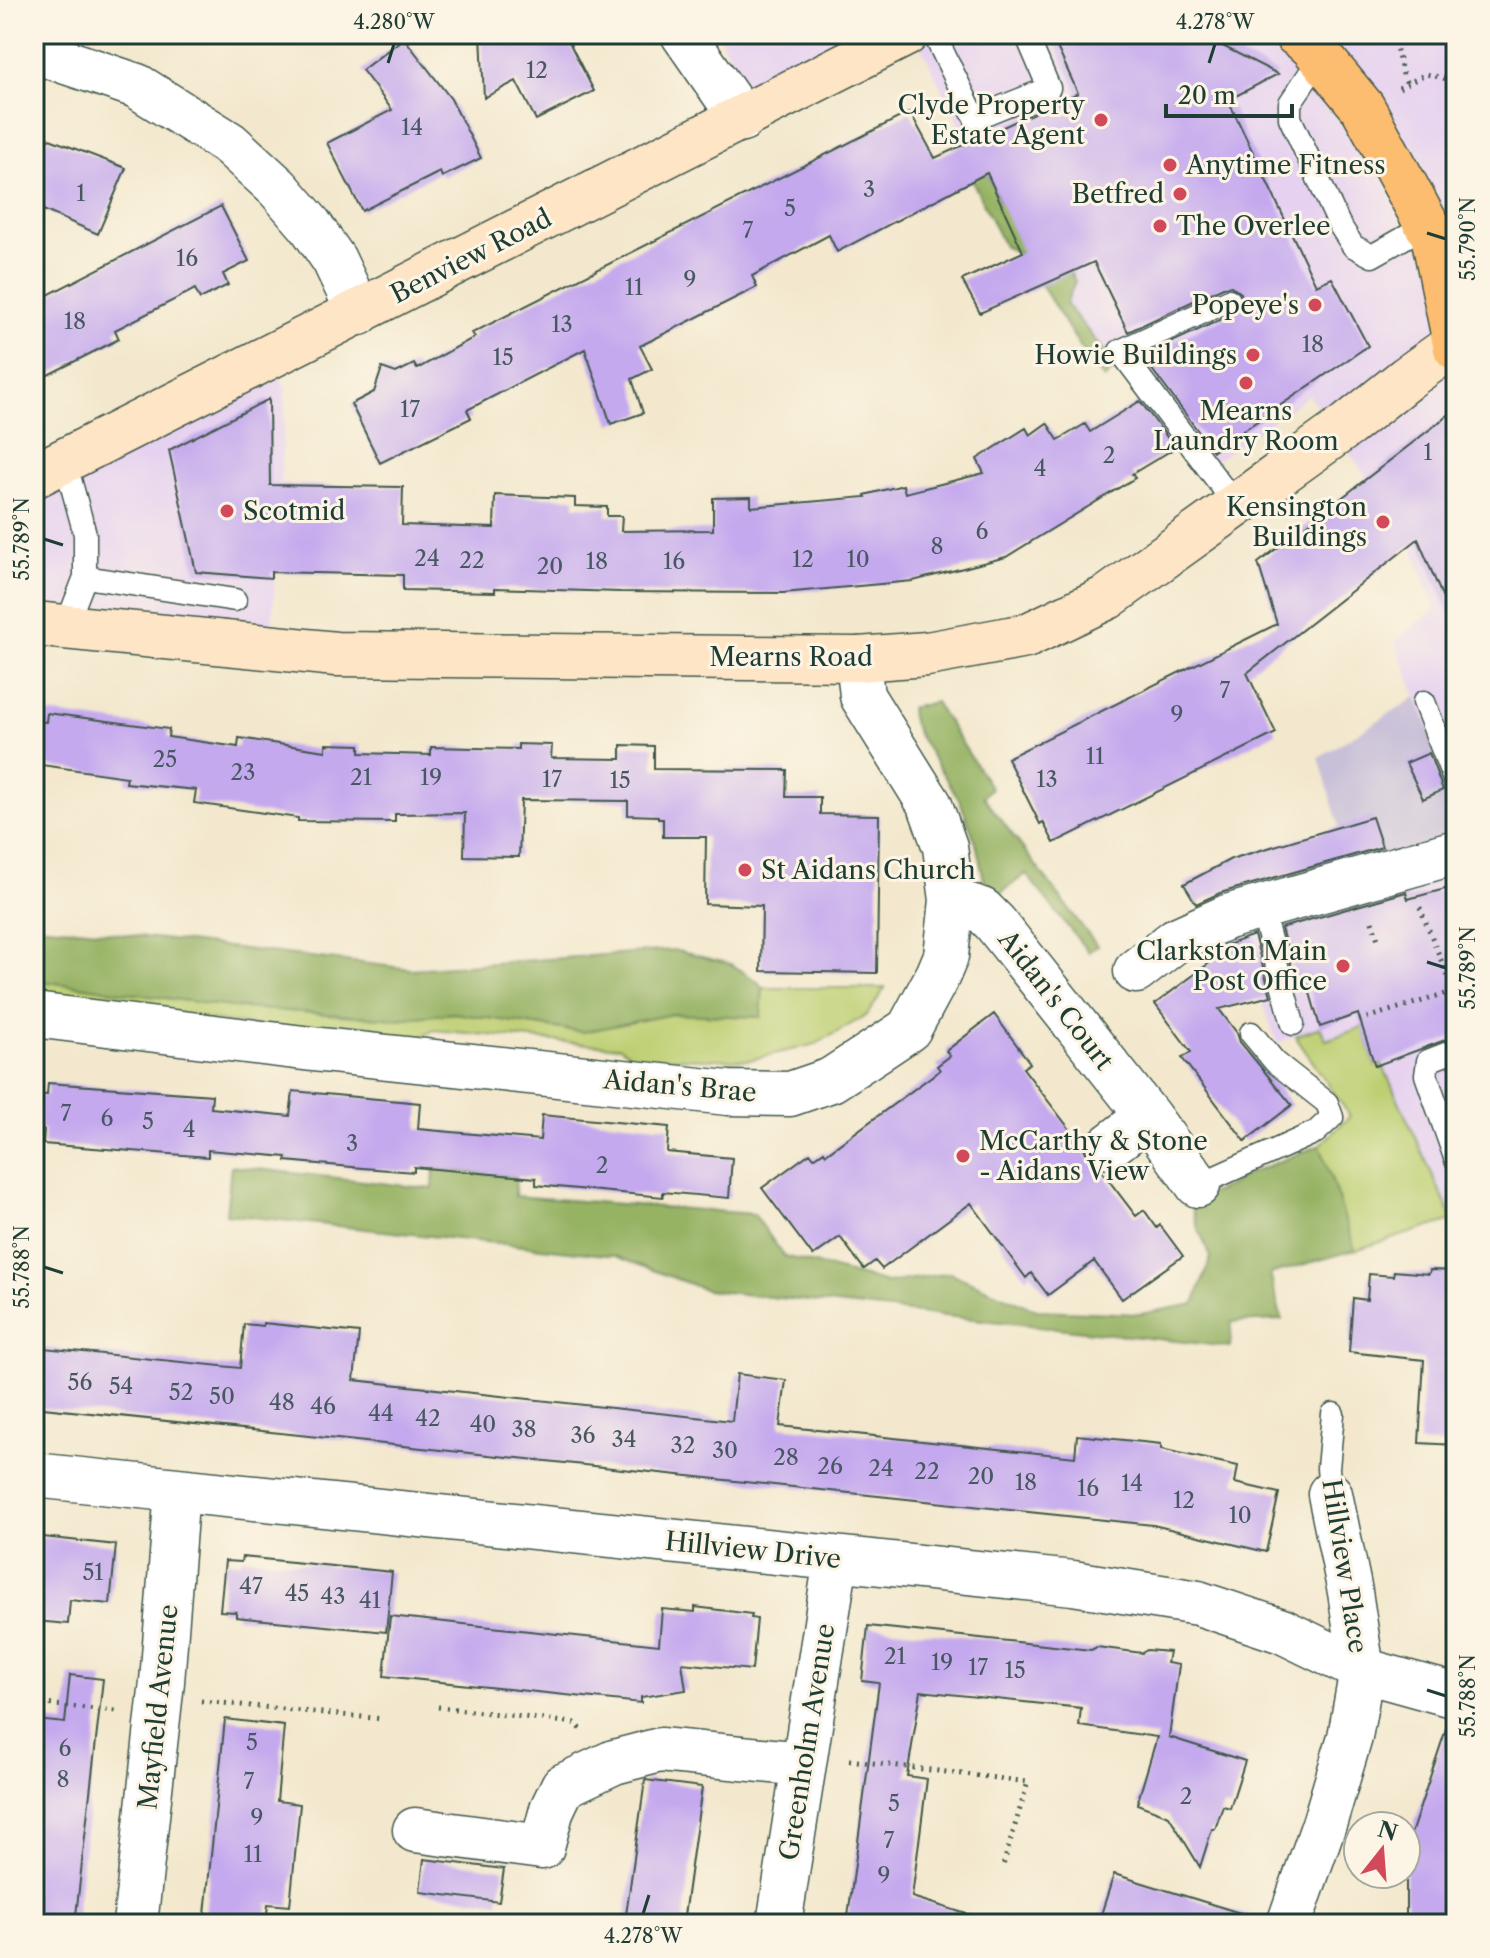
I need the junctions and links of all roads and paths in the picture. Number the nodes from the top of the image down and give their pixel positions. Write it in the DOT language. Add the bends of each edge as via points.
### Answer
graph roads {
  1 [pos="683,34"];
  2 [pos="934,34"];
  3 [pos="1026,34"];
  4 [pos="1393,34"];
  5 [pos="894,37"];
  6 [pos="1321,42"];
  7 [pos="34,51"];
  8 [pos="1426,74"];
  9 [pos="1456,81"];
  10 [pos="1407,84"];
  11 [pos="742,119"];
  12 [pos="1439,238"];
  13 [pos="1229,300"];
  14 [pos="359,313"];
  15 [pos="1456,345"];
  16 [pos="50,468"];
  17 [pos="1235,504"];
  18 [pos="85,577"];
  19 [pos="235,600"];
  20 [pos="50,627"];
  21 [pos="858,659"];
  22 [pos="1424,702"];
  23 [pos="1456,784"];
  24 [pos="1456,852"];
  25 [pos="1404,867"];
  26 [pos="952,900"];
  27 [pos="1261,907"];
  28 [pos="1136,971"];
  29 [pos="34,1015"];
  30 [pos="1359,1020"];
  31 [pos="1293,1024"];
  32 [pos="1251,1033"];
  33 [pos="1456,1050"];
  34 [pos="1148,1116"];
  35 [pos="1109,1146"];
  36 [pos="1456,1160"];
  37 [pos="1198,1185"];
  38 [pos="1333,1414"];
  39 [pos="34,1475"];
  40 [pos="177,1490"];
  41 [pos="1330,1494"];
  42 [pos="836,1559"];
  43 [pos="1362,1670"];
  44 [pos="1456,1696"];
  45 [pos="34,1703"];
  46 [pos="159,1706"];
  47 [pos="438,1707"];
  48 [pos="383,1719"];
  49 [pos="804,1759"];
  50 [pos="614,1762"];
  51 [pos="415,1830"];
  52 [pos="1002,1869"];
  53 [pos="135,1924"];
  54 [pos="779,1924"];
  55 [pos="1289,1924"];
  1 -- 11 [label="street"];
  2 -- 3 [label="lane" via="975,118 1049,88"];
  4 -- 10 [label="path"];
  5 -- 11 [label="street, Benview Road"];
  6 -- 12 [label="main road"];
  6 -- 12 [label="lane" via="1290,103 1290,118 1339,224 1353,246 1372,256"];
  7 -- 14 [label="street" via="137,86 230,144 310,225"];
  8 -- 9 [label="path"];
  11 -- 14 [label="street, Benview Road"];
  12 -- 15 [label="main road"];
  13 -- 17 [label="lane" via="1120,351"];
  14 -- 16 [label="street, Benview Road"];
  15 -- 17 [label="street, Mearns Road"];
  16 -- 18 [label="lane" via="85,534"];
  17 -- 21 [label="street, Mearns Road" via="1108,597 1026,636 927,654"];
  18 -- 19 [label="lane"];
  18 -- 20 [label="lane"];
  20 -- 21 [label="street, Mearns Road" via="336,654"];
  21 -- 26 [label="street, Aidan's Brae" via="862,696 910,769 939,828"];
  22 -- 23 [label="lane"];
  24 -- 25 [label="street"];
  25 -- 27 [label="street"];
  25 -- 30 [label="path" via="1451,985 1449,993"];
  26 -- 29 [label="street, Aidan's Brae" via="946,956 909,1029 831,1080 790,1094 728,1093"];
  26 -- 34 [label="street, Aidan's Court" via="982,910 995,923"];
  27 -- 28 [label="street" via="1176,940"];
  27 -- 31 [label="lane"];
  32 -- 37 [label="lane" via="1275,1062 1327,1103 1332,1117 1316,1132"];
  33 -- 36 [label="lane" via="1428,1061 1426,1075"];
  34 -- 35 [label="street"];
  34 -- 37 [label="street, Aidan's Court"];
  38 -- 41 [label="lane, Hillview Place"];
  39 -- 40 [label="street, Hillview Drive"];
  40 -- 42 [label="street, Hillview Drive"];
  40 -- 46 [label="street, Mayfield Avenue"];
  41 -- 43 [label="street, Hillview Place"];
  42 -- 43 [label="street, Hillview Drive" via="1073,1583 1198,1603 1282,1631"];
  42 -- 49 [label="street, Greenholm Avenue"];
  43 -- 44 [label="street, Hillview Drive"];
  43 -- 55 [label="street, Hillview Place" via="1346,1751"];
  45 -- 46 [label="path"];
  46 -- 48 [label="path"];
  46 -- 53 [label="street, Mayfield Avenue"];
  47 -- 50 [label="path" via="575,1723"];
  49 -- 50 [label="street" via="660,1750"];
  49 -- 52 [label="path" via="1028,1782"];
  49 -- 54 [label="street, Greenholm Avenue"];
  50 -- 51 [label="street" via="563,1786 542,1847"];
}
